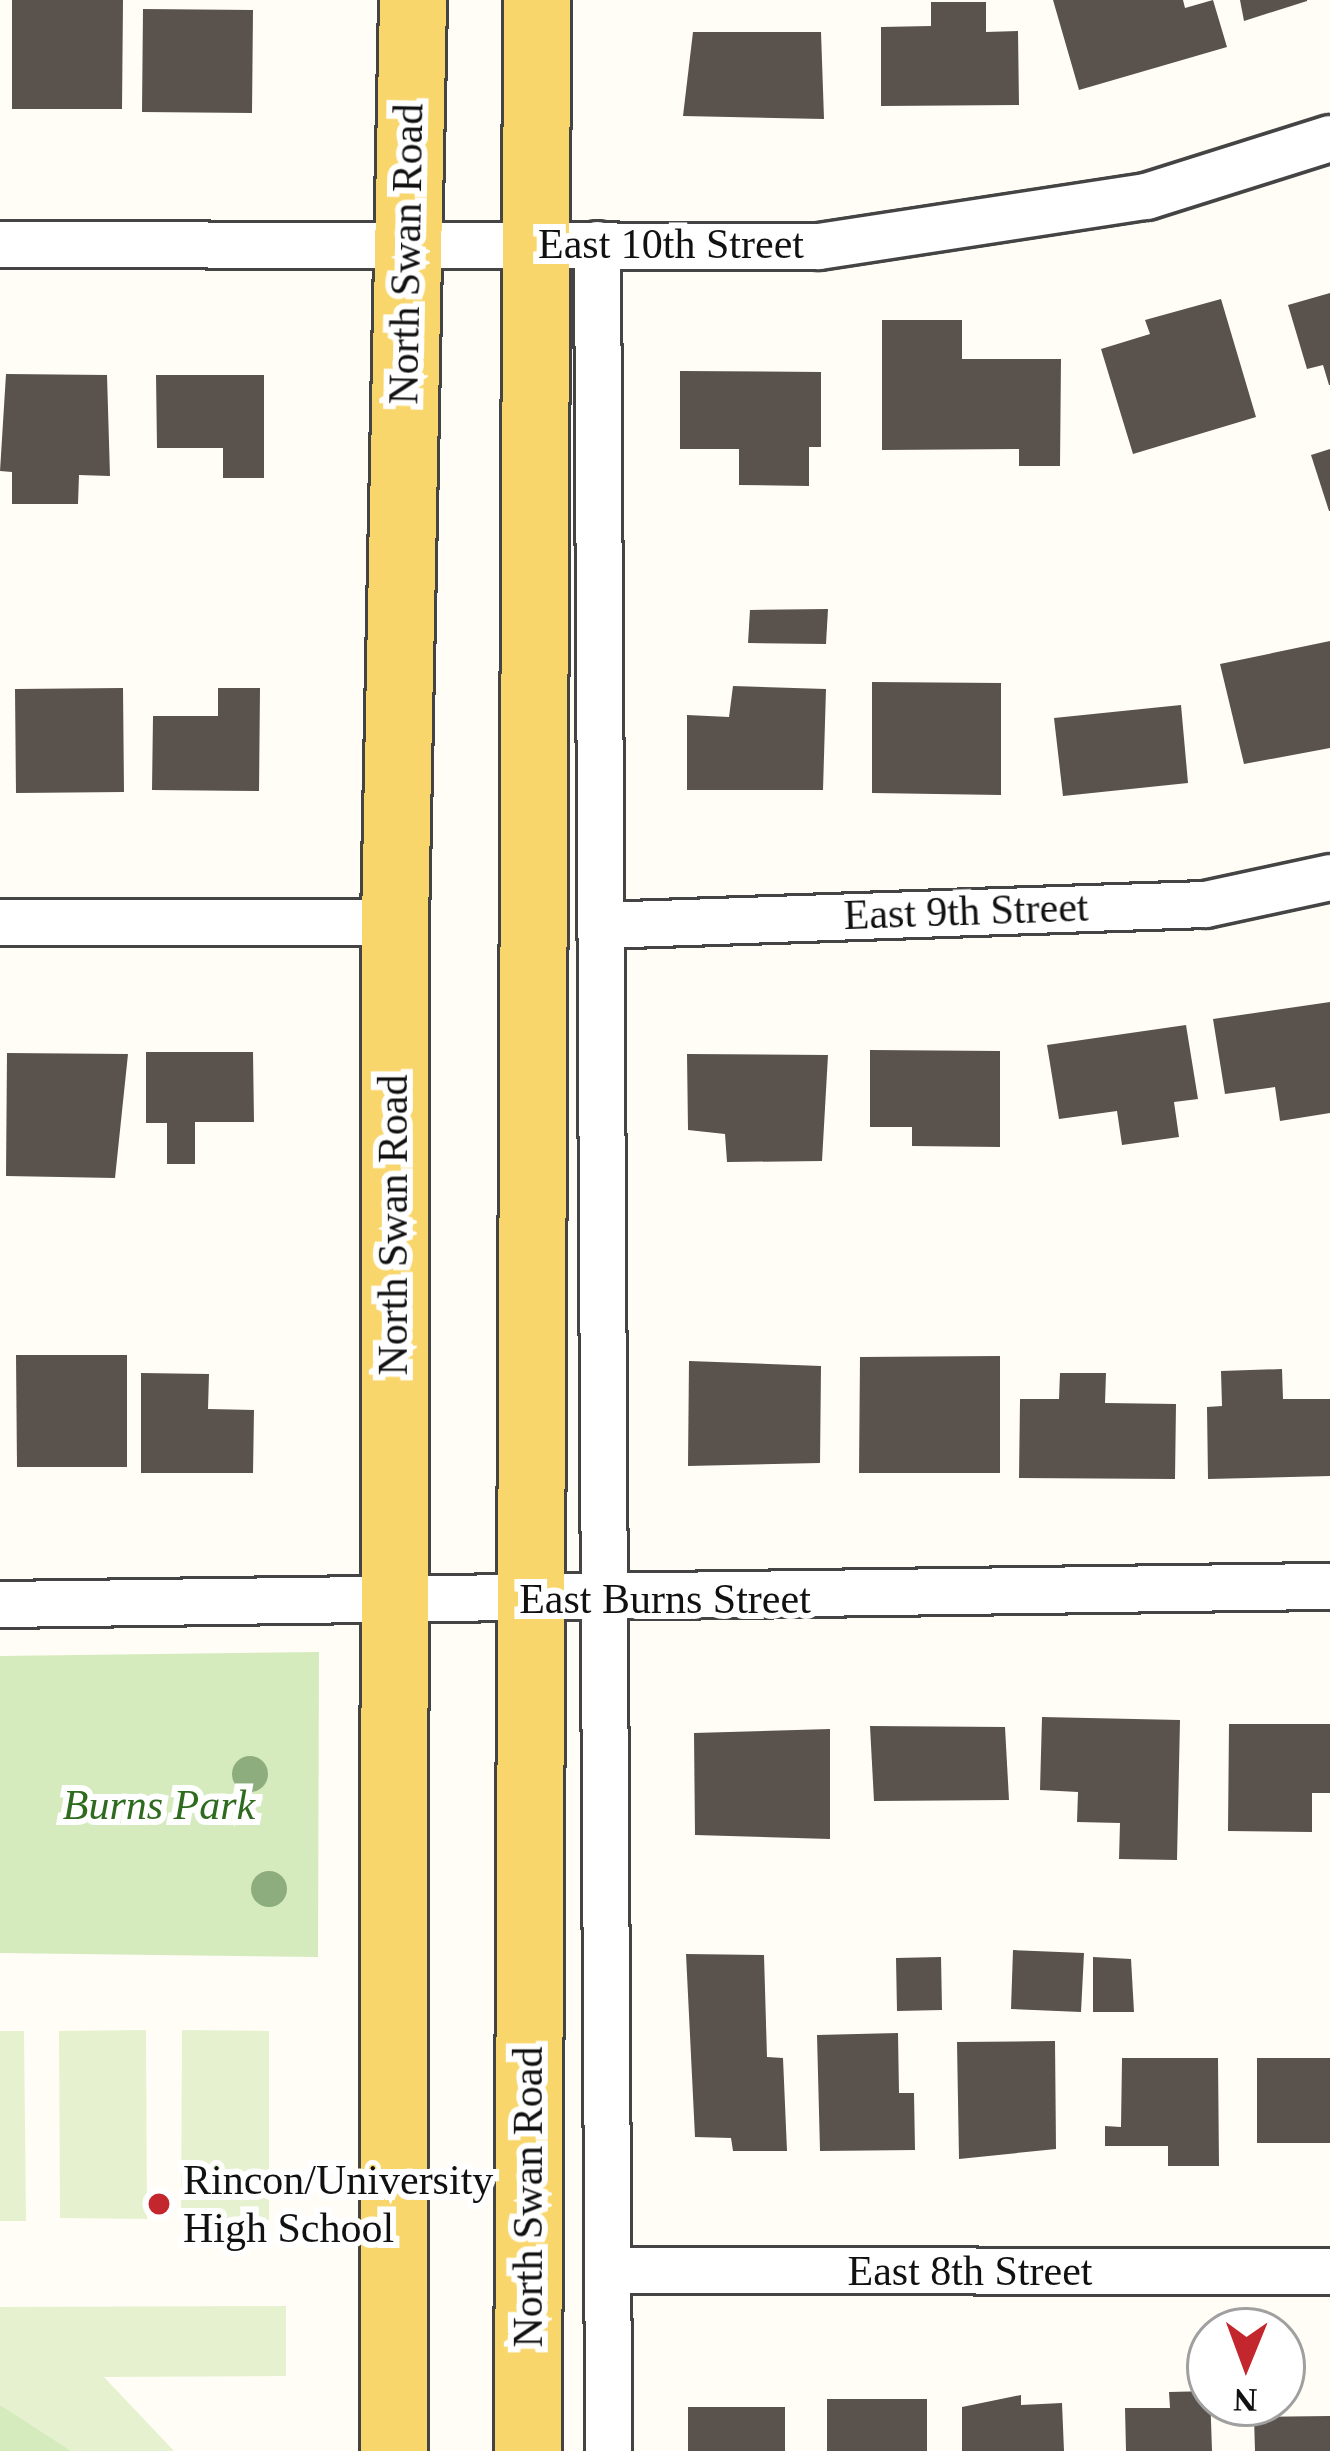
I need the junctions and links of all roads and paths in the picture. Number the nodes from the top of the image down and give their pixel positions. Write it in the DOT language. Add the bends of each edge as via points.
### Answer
graph roads {
  1 [pos="412,0"];
  2 [pos="537,0"];
  3 [pos="1330,138"];
  4 [pos="404,243"];
  5 [pos="0,244"];
  6 [pos="567,244"];
  7 [pos="1330,878"];
  8 [pos="0,922"];
  9 [pos="395,922"];
  10 [pos="600,926"];
  11 [pos="1330,1586"];
  12 [pos="529,1600"];
  13 [pos="391,1601"];
  14 [pos="610,1601"];
  15 [pos="0,1604"];
  16 [pos="609,2270"];
  17 [pos="1330,2271"];
  18 [pos="394,2451"];
  19 [pos="528,2451"];
  20 [pos="608,2451"];
  1 -- 4 [label="main road, North Swan Road"];
  2 -- 6 [label="main road, North Swan Road"];
  3 -- 6 [label="street, East 10th Street" via="1146,196 985,228 818,246"];
  4 -- 5 [label="street, East 10th Street"];
  4 -- 6 [label="street, East 10th Street"];
  4 -- 9 [label="main road, North Swan Road"];
  6 -- 10 [label="street, North Swan Road"];
  6 -- 12 [label="main road, North Swan Road"];
  7 -- 10 [label="street, East 9th Street" via="1205,904"];
  8 -- 9 [label="street"];
  9 -- 13 [label="main road, North Swan Road"];
  10 -- 14 [label="street, North Swan Road"];
  11 -- 14 [label="street, East Burns Street"];
  12 -- 13 [label="street, East Burns Street"];
  12 -- 14 [label="street, East Burns Street"];
  12 -- 19 [label="main road, North Swan Road"];
  13 -- 15 [label="street, East Burns Street"];
  13 -- 18 [label="main road, North Swan Road"];
  14 -- 16 [label="street, North Swan Road"];
  16 -- 17 [label="street, East 8th Street"];
  16 -- 20 [label="street, North Swan Road"];
}
